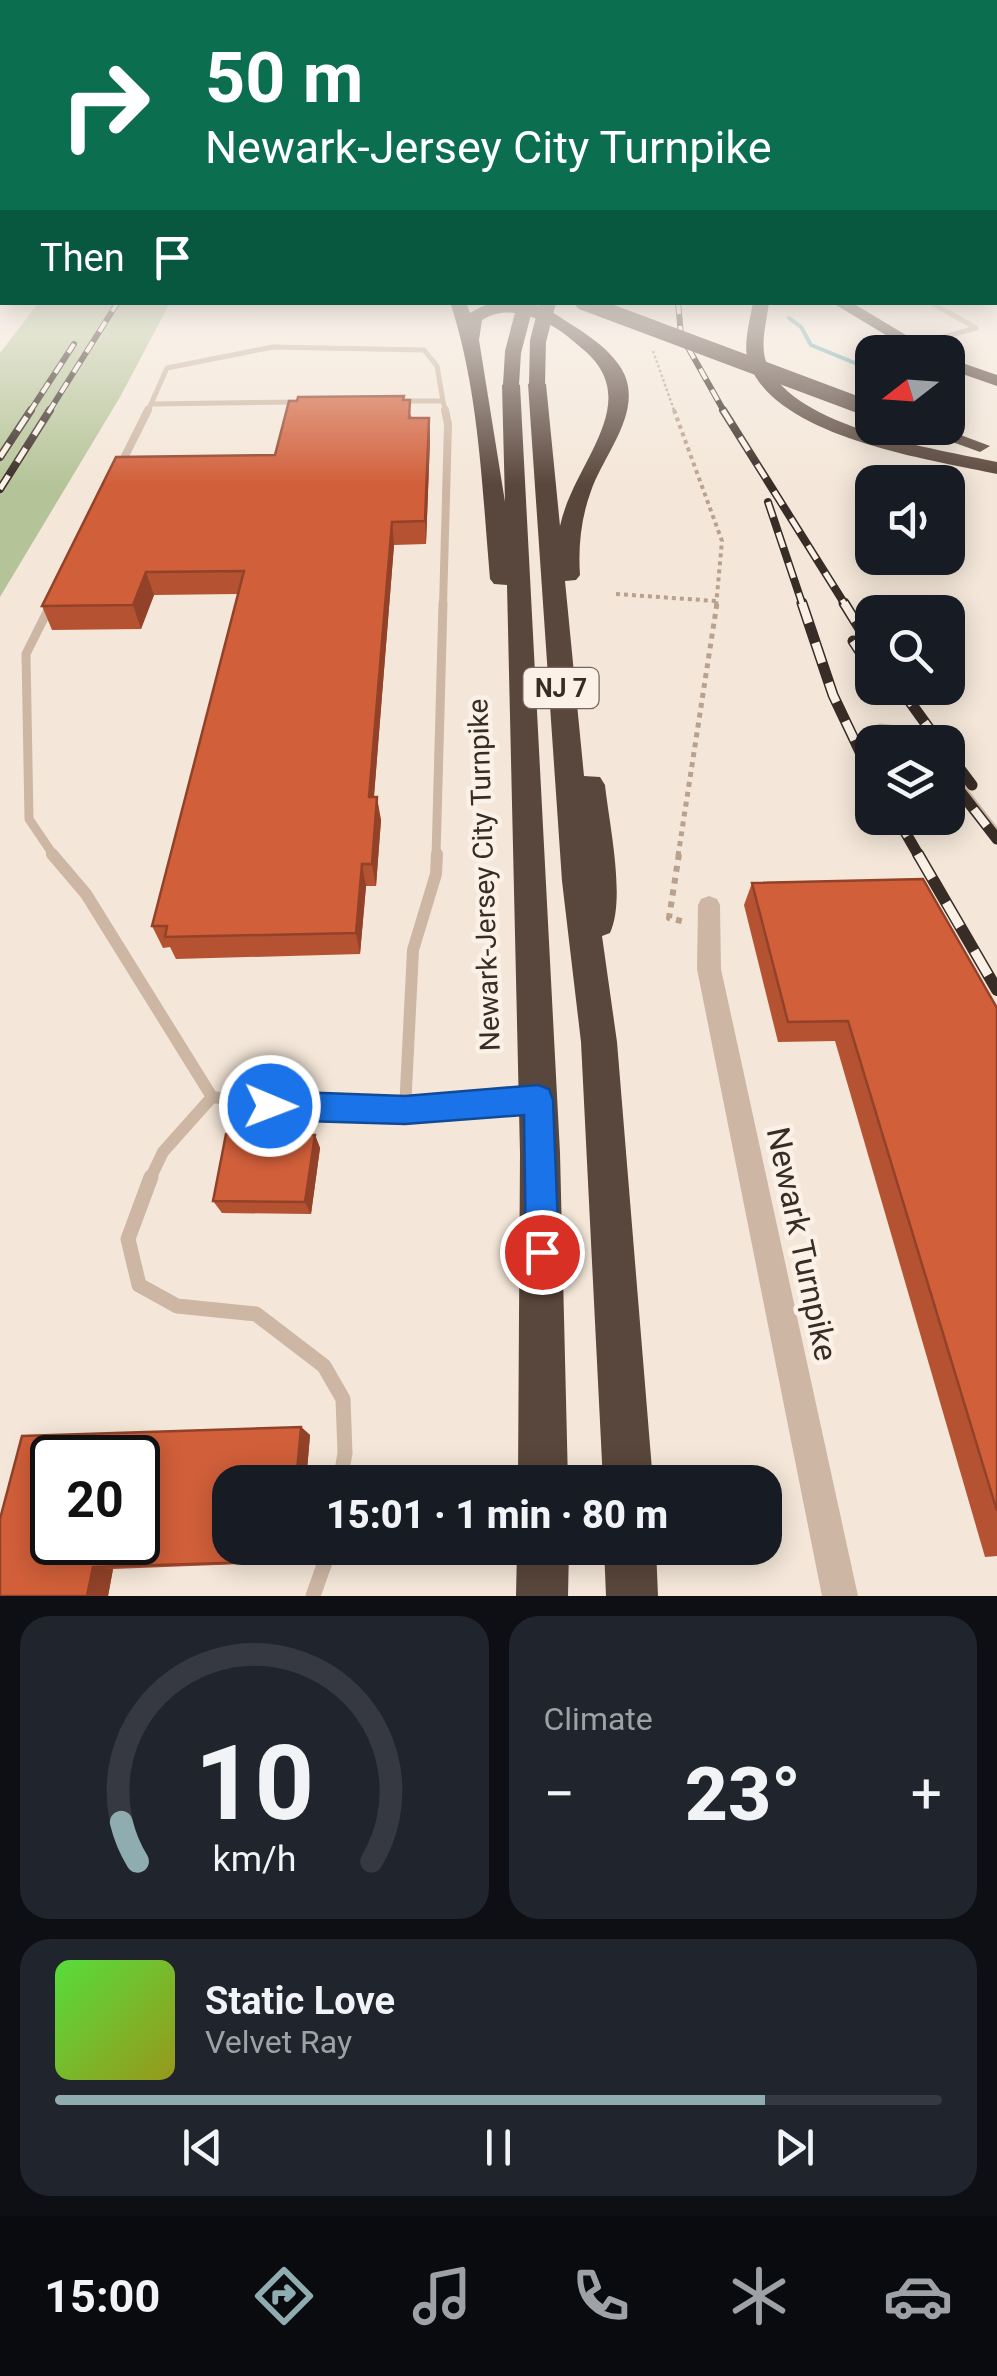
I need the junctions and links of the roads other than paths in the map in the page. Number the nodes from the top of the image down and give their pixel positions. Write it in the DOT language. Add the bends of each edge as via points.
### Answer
graph roads {
  1 [pos="470,336"];
  2 [pos="471,336"];
  3 [pos="517,336"];
  4 [pos="539,336"];
  5 [pos="573,336"];
  6 [pos="675,336"];
  7 [pos="699,336"];
  8 [pos="758,336"];
  9 [pos="471,340"];
  10 [pos="965,369"];
  11 [pos="997,381"];
  12 [pos="524,385"];
  13 [pos="855,394"];
  14 [pos="384,401"];
  15 [pos="306,402"];
  16 [pos="151,404"];
  17 [pos="855,404"];
  18 [pos="442,405"];
  19 [pos="981,438"];
  20 [pos="997,452"];
  21 [pos="997,468"];
  22 [pos="115,475"];
  23 [pos="53,600"];
  24 [pos="521,716"];
  25 [pos="965,793"];
  26 [pos="997,834"];
  27 [pos="708,916"];
  28 [pos="595,990"];
  29 [pos="212,1097"];
  30 [pos="538,1100"];
  31 [pos="405,1110"];
  32 [pos="343,1465"];
  33 [pos="544,1465"];
  34 [pos="627,1465"];
  35 [pos="324,1565"];
  36 [pos="543,1565"];
  37 [pos="631,1565"];
  38 [pos="313,1596"];
  39 [pos="542,1596"];
  40 [pos="632,1596"];
  41 [pos="840,1596"];
  1 -- 9 [label="highway"];
  2 -- 9 [label="highway"];
  3 -- 12 [label="highway, NJ 7, bridge" via="513,352"];
  4 -- 12 [label="highway, NJ 7, bridge"];
  5 -- 28 [label="highway" via="604,358 621,391 579,493 567,554 600,880"];
  6 -- 17 [label="highway, bridge"];
  7 -- 13 [label="highway"];
  8 -- 21 [label="highway" via="758,365 768,382 828,422"];
  9 -- 24 [label="highway"];
  10 -- 11 [label="highway"];
  12 -- 24 [label="highway, Newark-Jersey City Turnpike / NJ 7"];
  12 -- 28 [label="highway, NJ 7"];
  14 -- 18 [label="lane"];
  15 -- 16 [label="lane"];
  16 -- 18 [label="lane" via="166,368 273,347 424,350 440,373"];
  16 -- 22 [label="lane"];
  18 -- 31 [label="lane" via="448,424 436,874 413,950"];
  19 -- 20 [label="highway"];
  23 -- 29 [label="lane" via="26,654 30,819 86,894"];
  24 -- 30 [label="highway, Newark-Jersey City Turnpike / NJ 7"];
  25 -- 26 [label="lane"];
  27 -- 41 [label="street, Newark Turnpike" via="710,970"];
  28 -- 34 [label="highway, NJ 7"];
  29 -- 31 [label="lane" via="270,1106"];
  29 -- 32 [label="lane" via="163,1152 141,1198 128,1239 139,1285 178,1306 256,1314 324,1366 343,1399"];
  30 -- 31 [label="lane"];
  30 -- 33 [label="highway, Newark-Jersey City Turnpike / NJ 7"];
  35 -- 38 [label="lane"];
  36 -- 39 [label="highway"];
  37 -- 40 [label="highway"];
}
